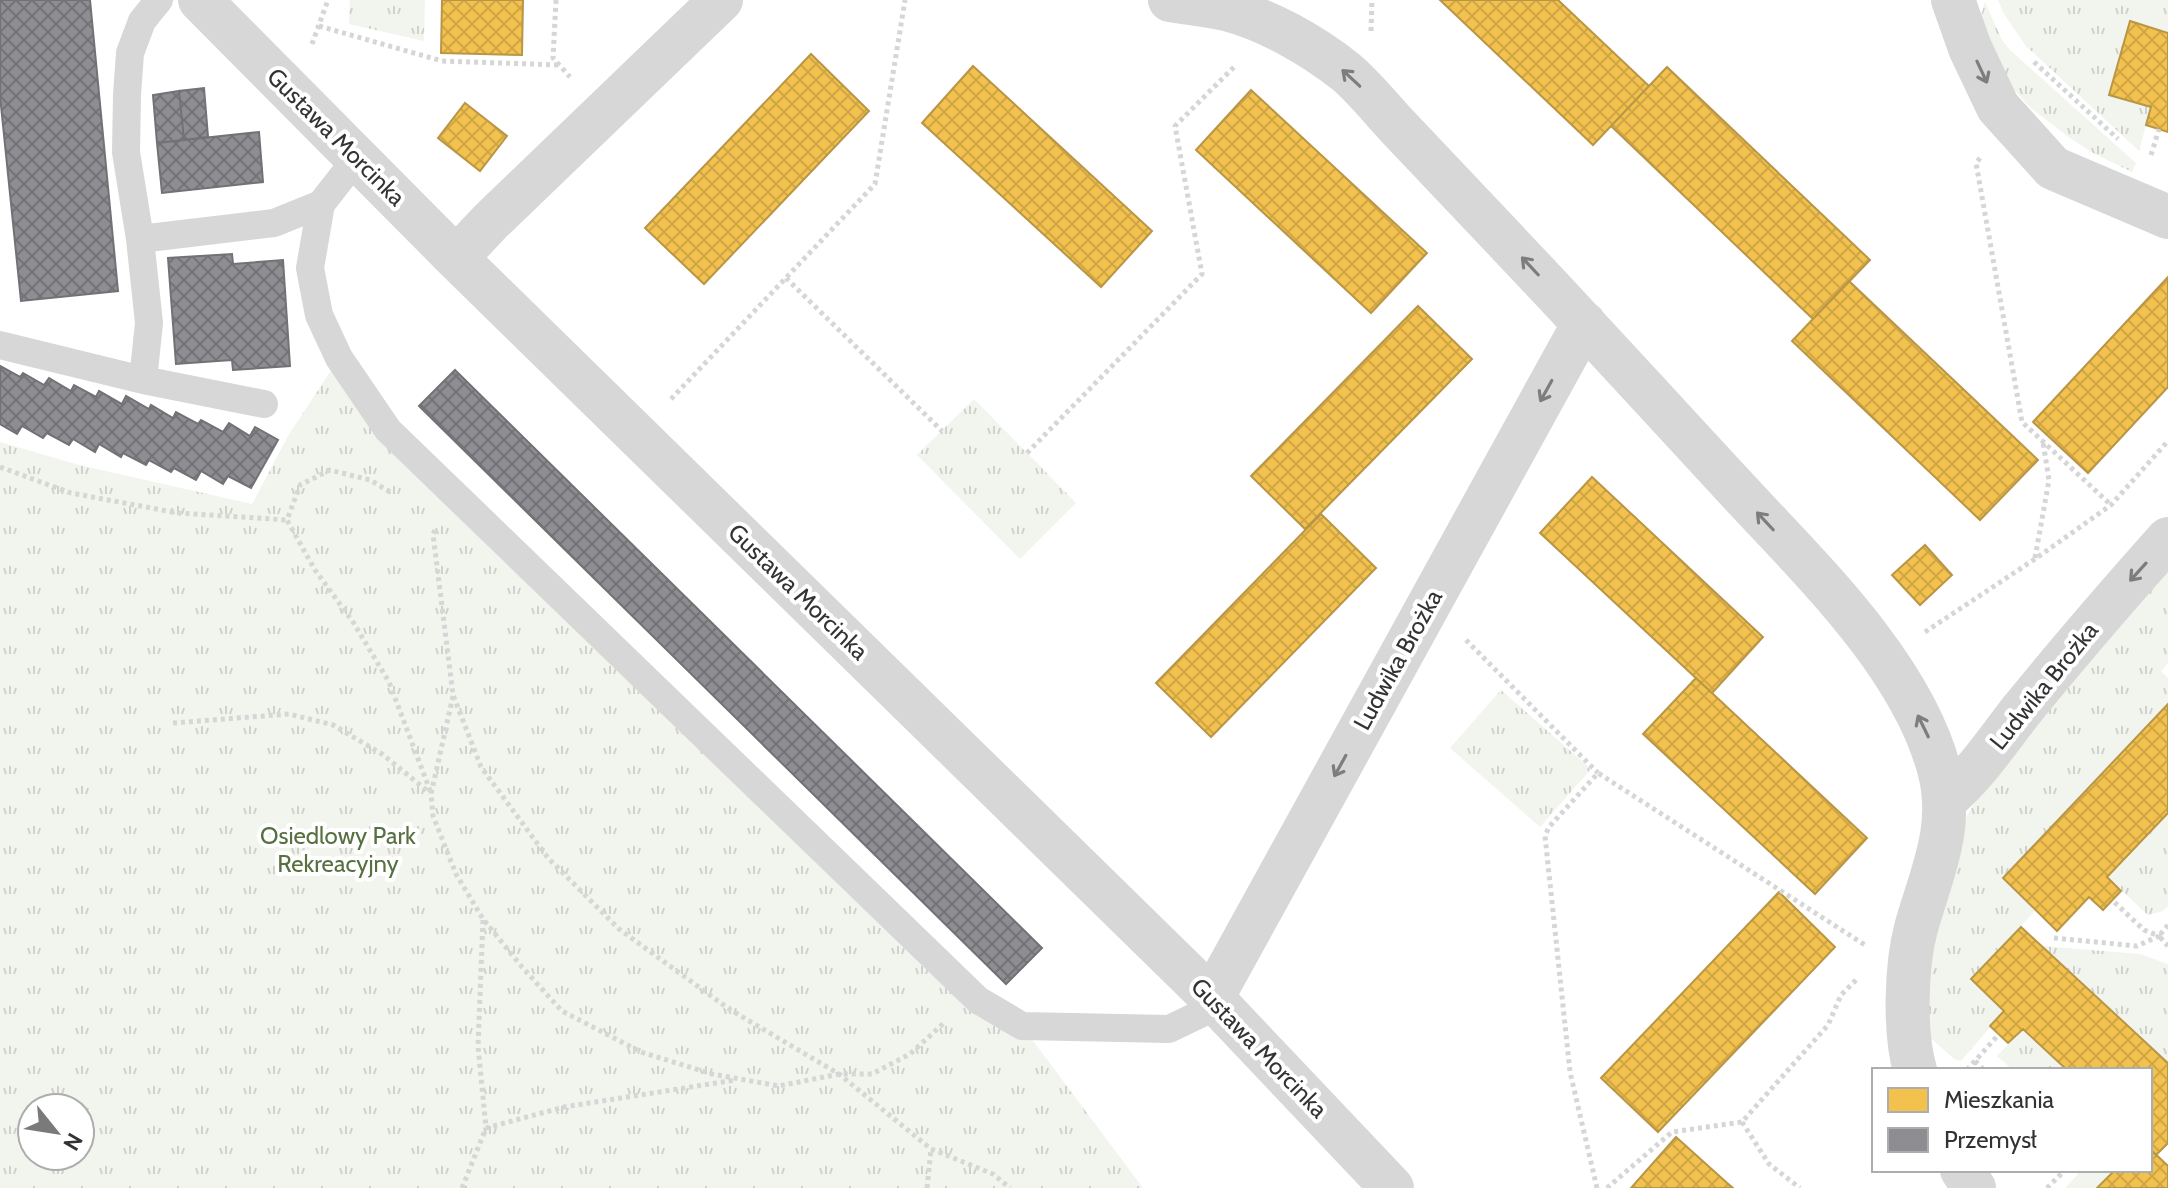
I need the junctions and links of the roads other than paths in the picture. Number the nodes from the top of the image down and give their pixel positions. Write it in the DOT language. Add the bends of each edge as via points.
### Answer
graph roads {
  1 [pos="159,0"];
  2 [pos="200,0"];
  3 [pos="721,0"];
  4 [pos="1170,0"];
  5 [pos="1953,0"];
  6 [pos="357,158"];
  7 [pos="321,204"];
  8 [pos="2168,217"];
  9 [pos="140,239"];
  10 [pos="456,258"];
  11 [pos="1584,323"];
  12 [pos="0,345"];
  13 [pos="143,380"];
  14 [pos="264,404"];
  15 [pos="2168,539"];
  16 [pos="1945,800"];
  17 [pos="1216,1002"];
  18 [pos="1915,1068"];
  19 [pos="1392,1188"];
  1 -- 9 [label="lane" via="142,21 130,53 126,152"];
  2 -- 6 [label="street, Gustawa Morcinka"];
  3 -- 10 [label="street"];
  11 -- 4 [label="street, one-way" via="1346,73 1274,26 1225,9"];
  5 -- 8 [label="street, one-way" via="1998,107 2053,168"];
  6 -- 7 [label="lane"];
  6 -- 10 [label="street, Gustawa Morcinka"];
  7 -- 9 [label="lane" via="274,223"];
  7 -- 17 [label="lane" via="310,268 319,315 339,358 388,430 978,1000 1022,1026 1169,1029"];
  9 -- 13 [label="lane" via="149,323"];
  10 -- 17 [label="street, Gustawa Morcinka"];
  16 -- 11 [label="street, one-way" via="1931,742 1885,659 1842,604"];
  11 -- 17 [label="street, Ludwika Brożka, one-way"];
  12 -- 13 [label="lane"];
  13 -- 14 [label="lane"];
  15 -- 16 [label="street, Ludwika Brożka, one-way"];
  16 -- 18 [label="street" via="1939,853 1915,932 1896,962"];
  17 -- 19 [label="street, Gustawa Morcinka"];
}
